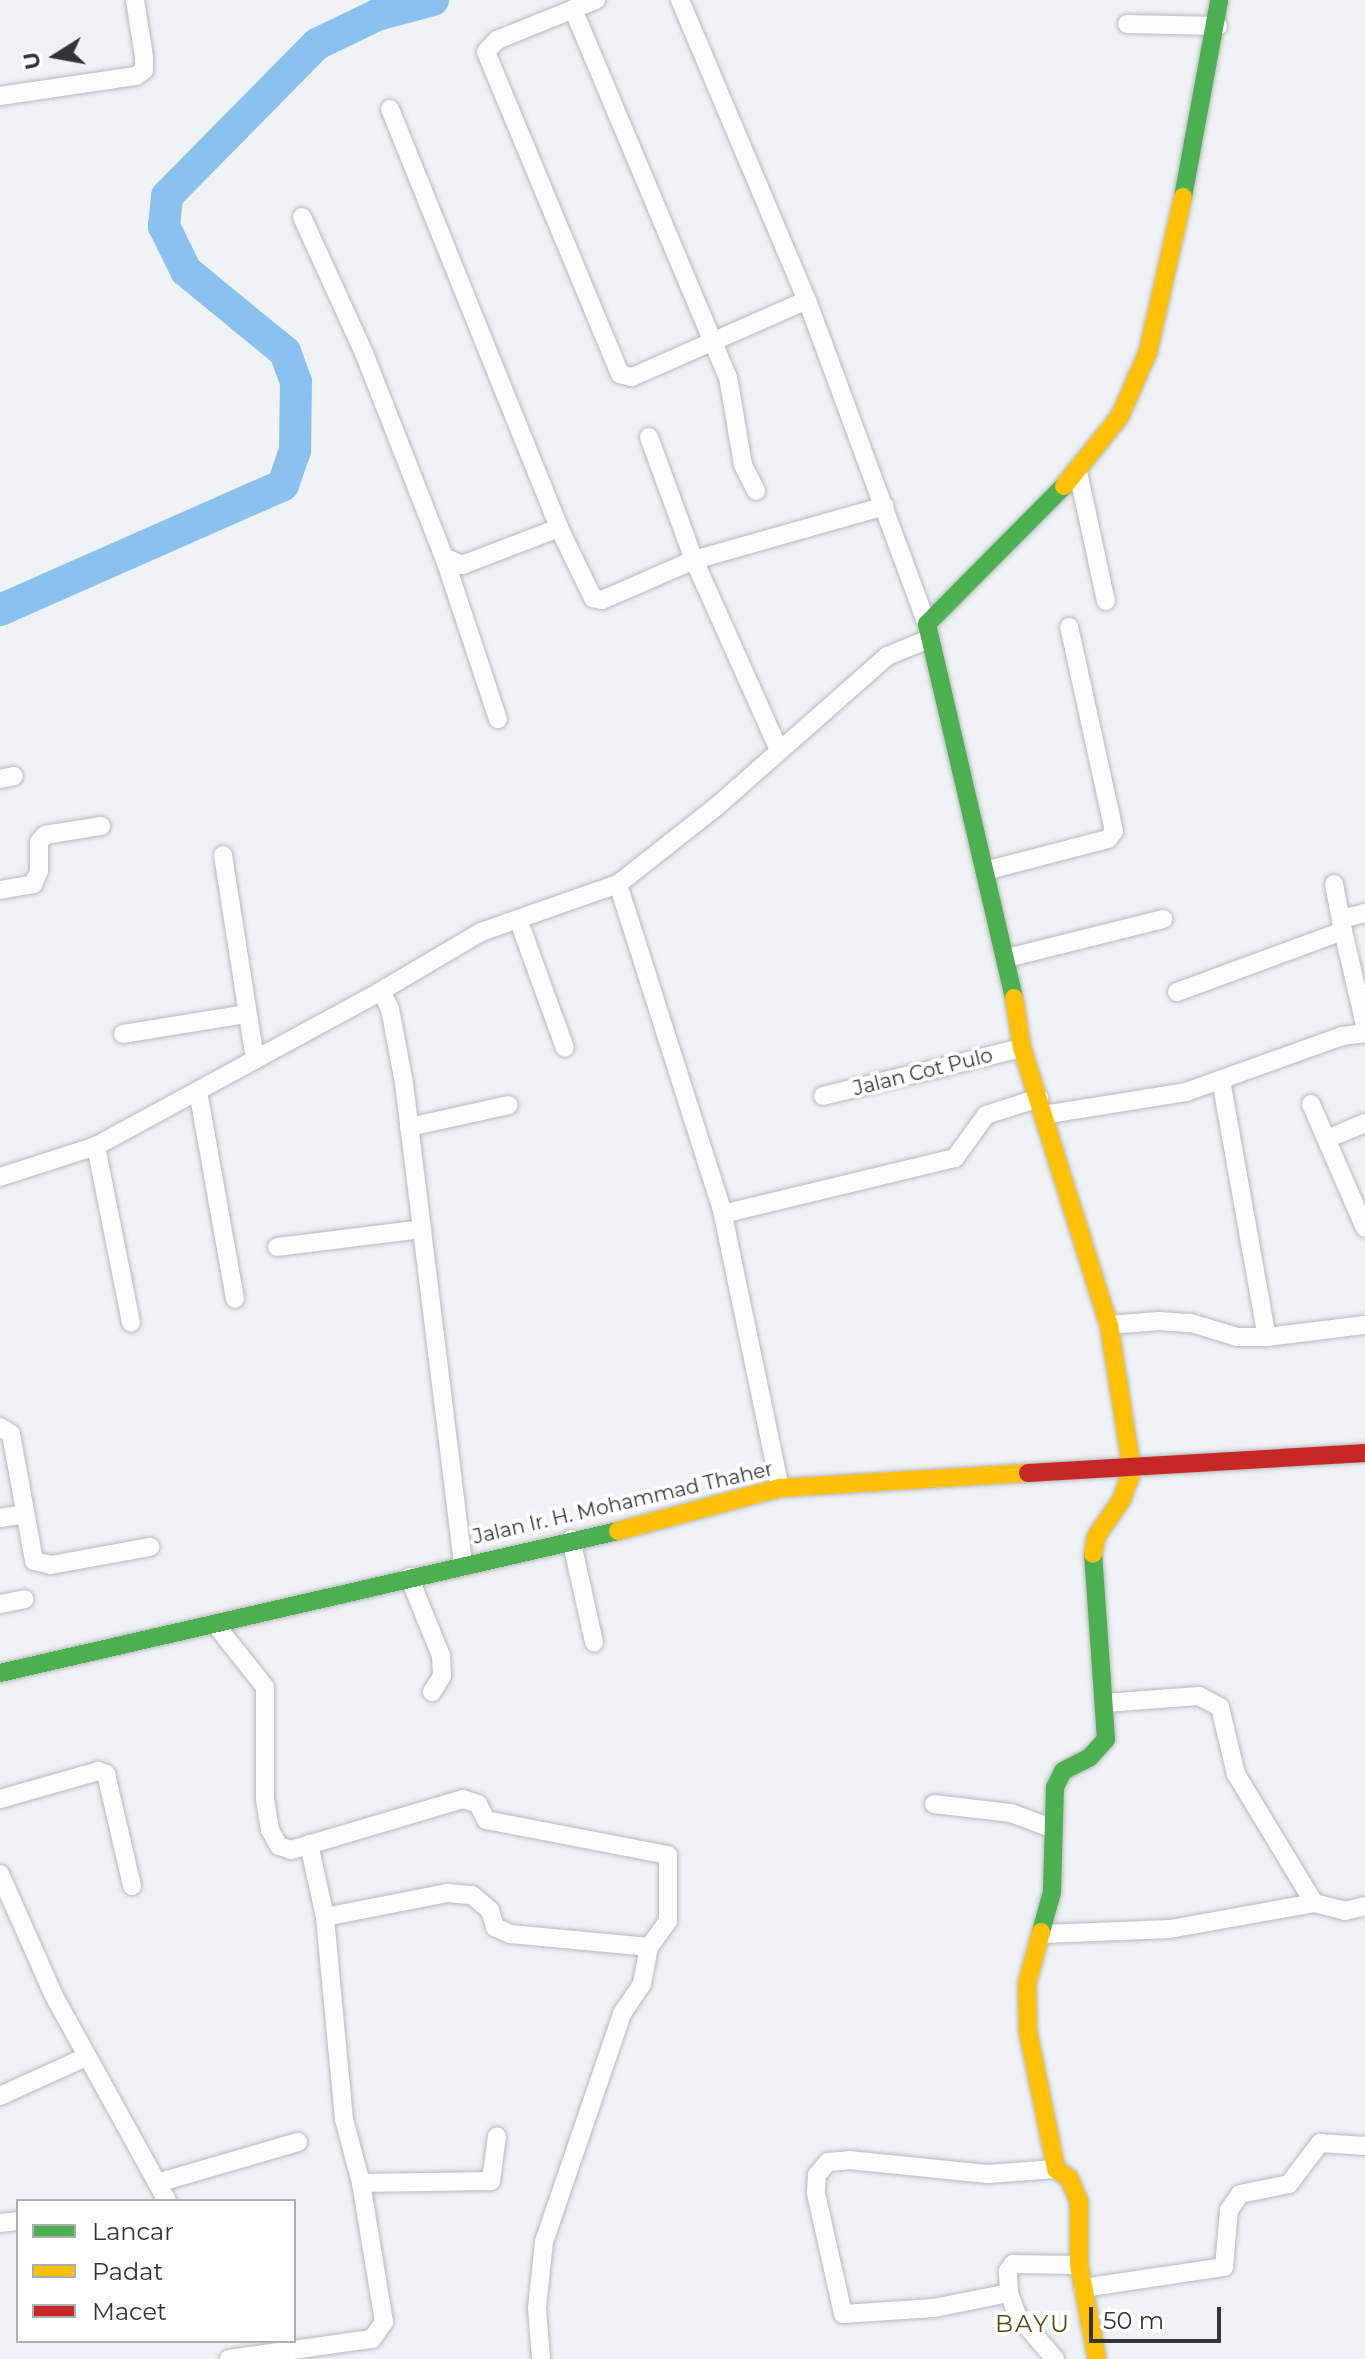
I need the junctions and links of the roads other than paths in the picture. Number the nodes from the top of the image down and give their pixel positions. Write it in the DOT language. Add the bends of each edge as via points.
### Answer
graph roads {
  1 [pos="135,0"];
  2 [pos="596,0"];
  3 [pos="680,0"];
  4 [pos="1219,0"];
  5 [pos="573,9"];
  6 [pos="1127,24"];
  7 [pos="1218,26"];
  8 [pos="0,96"];
  9 [pos="390,109"];
  10 [pos="302,217"];
  11 [pos="807,300"];
  12 [pos="713,341"];
  13 [pos="649,437"];
  14 [pos="1078,472"];
  15 [pos="756,491"];
  16 [pos="885,506"];
  17 [pos="559,528"];
  18 [pos="444,557"];
  19 [pos="694,560"];
  20 [pos="1106,601"];
  21 [pos="1069,627"];
  22 [pos="928,631"];
  23 [pos="498,719"];
  24 [pos="779,750"];
  25 [pos="101,826"];
  26 [pos="223,855"];
  27 [pos="985,871"];
  28 [pos="618,884"];
  29 [pos="1334,884"];
  30 [pos="0,890"];
  31 [pos="1365,913"];
  32 [pos="518,919"];
  33 [pos="1163,919"];
  34 [pos="1342,925"];
  35 [pos="1007,958"];
  36 [pos="381,991"];
  37 [pos="1177,992"];
  38 [pos="247,1014"];
  39 [pos="1365,1025"];
  40 [pos="1365,1033"];
  41 [pos="123,1034"];
  42 [pos="565,1048"];
  43 [pos="1022,1048"];
  44 [pos="255,1060"];
  45 [pos="1221,1080"];
  46 [pos="198,1091"];
  47 [pos="823,1096"];
  48 [pos="1311,1104"];
  49 [pos="509,1105"];
  50 [pos="1041,1106"];
  51 [pos="1365,1123"];
  52 [pos="409,1127"];
  53 [pos="1327,1139"];
  54 [pos="96,1146"];
  55 [pos="0,1177"];
  56 [pos="723,1214"];
  57 [pos="1365,1228"];
  58 [pos="422,1229"];
  59 [pos="277,1247"];
  60 [pos="235,1299"];
  61 [pos="131,1323"];
  62 [pos="1109,1325"];
  63 [pos="1365,1325"];
  64 [pos="1267,1337"];
  65 [pos="0,1427"];
  66 [pos="1365,1453"];
  67 [pos="1132,1471"];
  68 [pos="780,1488"];
  69 [pos="24,1514"];
  70 [pos="0,1518"];
  71 [pos="571,1539"];
  72 [pos="150,1547"];
  73 [pos="463,1563"];
  74 [pos="409,1577"];
  75 [pos="25,1599"];
  76 [pos="0,1604"];
  77 [pos="215,1624"];
  78 [pos="594,1642"];
  79 [pos="0,1673"];
  80 [pos="432,1692"];
  81 [pos="1105,1703"];
  82 [pos="0,1799"];
  83 [pos="934,1804"];
  84 [pos="1051,1828"];
  85 [pos="309,1844"];
  86 [pos="0,1874"];
  87 [pos="132,1886"];
  88 [pos="1314,1903"];
  89 [pos="1365,1906"];
  90 [pos="325,1917"];
  91 [pos="1044,1934"];
  92 [pos="649,1947"];
  93 [pos="86,2057"];
  94 [pos="0,2096"];
  95 [pos="497,2136"];
  96 [pos="298,2142"];
  97 [pos="1365,2146"];
  98 [pos="1056,2169"];
  99 [pos="157,2183"];
  100 [pos="361,2183"];
  101 [pos="166,2199"];
  102 [pos="1079,2265"];
  103 [pos="1083,2288"];
  104 [pos="1009,2293"];
  105 [pos="229,2359"];
  106 [pos="541,2359"];
  107 [pos="1055,2359"];
  108 [pos="1097,2359"];
  1 -- 8 [label="street" via="144,57 144,70 136,76"];
  2 -- 5 [label="street"];
  3 -- 11 [label="street"];
  4 -- 7 [label="street"];
  5 -- 12 [label="street"];
  5 -- 12 [label="street" via="497,40 486,52 615,365 625,378 632,377"];
  6 -- 7 [label="street"];
  7 -- 14 [label="street" via="1148,352 1120,416"];
  9 -- 17 [label="street"];
  10 -- 18 [label="street" via="364,353"];
  11 -- 12 [label="street"];
  11 -- 16 [label="street"];
  12 -- 15 [label="street" via="733,394 743,465"];
  13 -- 19 [label="street"];
  14 -- 20 [label="street"];
  14 -- 22 [label="street"];
  16 -- 19 [label="street"];
  16 -- 22 [label="street"];
  17 -- 18 [label="street" via="462,565"];
  17 -- 19 [label="street" via="596,600"];
  18 -- 23 [label="street"];
  19 -- 24 [label="street"];
  21 -- 27 [label="street" via="1114,831 1108,839"];
  22 -- 24 [label="street" via="887,656"];
  22 -- 27 [label="street"];
  24 -- 28 [label="street"];
  25 -- 30 [label="street" via="45,835 39,842 39,871 33,884"];
  26 -- 38 [label="street"];
  27 -- 35 [label="street"];
  28 -- 32 [label="street"];
  28 -- 56 [label="street"];
  29 -- 34 [label="street"];
  31 -- 34 [label="street"];
  32 -- 36 [label="street" via="481,932"];
  32 -- 42 [label="street"];
  33 -- 35 [label="street"];
  34 -- 37 [label="street"];
  34 -- 39 [label="street"];
  35 -- 43 [label="street"];
  36 -- 44 [label="street"];
  36 -- 52 [label="street" via="390,1009"];
  38 -- 41 [label="street"];
  38 -- 44 [label="street"];
  40 -- 45 [label="street" via="1342,1036"];
  43 -- 47 [label="street, Jalan Cot Pulo"];
  43 -- 50 [label="street"];
  44 -- 46 [label="street"];
  45 -- 50 [label="street" via="1186,1092"];
  45 -- 64 [label="street"];
  46 -- 54 [label="street"];
  46 -- 60 [label="street"];
  48 -- 53 [label="street"];
  49 -- 52 [label="street"];
  50 -- 56 [label="street" via="986,1115 955,1158"];
  50 -- 62 [label="street"];
  51 -- 53 [label="street"];
  52 -- 58 [label="street"];
  53 -- 57 [label="street"];
  54 -- 55 [label="street"];
  54 -- 61 [label="street"];
  56 -- 68 [label="street"];
  58 -- 59 [label="street"];
  58 -- 73 [label="street"];
  62 -- 64 [label="street" via="1191,1323 1237,1337"];
  62 -- 67 [label="street"];
  63 -- 64 [label="street"];
  65 -- 69 [label="street" via="11,1434"];
  66 -- 67 [label="street, Jalan Ir. H. Mohammad Thaher"];
  67 -- 68 [label="street, Jalan Ir. H. Mohammad Thaher"];
  67 -- 81 [label="street" via="1122,1499 1096,1537 1092,1559"];
  68 -- 71 [label="street, Jalan Ir. H. Mohammad Thaher"];
  69 -- 70 [label="street"];
  69 -- 72 [label="street" via="30,1552 40,1566"];
  71 -- 73 [label="street, Jalan Ir. H. Mohammad Thaher"];
  71 -- 78 [label="street"];
  73 -- 74 [label="street, Jalan Ir. H. Mohammad Thaher"];
  74 -- 77 [label="street, Jalan Ir. H. Mohammad Thaher"];
  74 -- 80 [label="street" via="441,1656 442,1676"];
  75 -- 76 [label="street"];
  77 -- 79 [label="street, Jalan Ir. H. Mohammad Thaher"];
  77 -- 85 [label="street" via="265,1687 265,1799 273,1840 291,1850"];
  81 -- 84 [label="street" via="1106,1739 1090,1757 1063,1771 1055,1787"];
  81 -- 88 [label="street" via="1199,1696 1220,1707 1236,1774"];
  82 -- 87 [label="street" via="98,1771 106,1774"];
  83 -- 84 [label="street" via="1011,1813"];
  84 -- 91 [label="street" via="1052,1892"];
  85 -- 90 [label="street"];
  85 -- 92 [label="street" via="463,1799 478,1804 486,1820 661,1851 671,1863 668,1921"];
  86 -- 93 [label="street"];
  88 -- 89 [label="street" via="1345,1911"];
  88 -- 91 [label="street" via="1170,1929"];
  90 -- 92 [label="street" via="447,1893 472,1895 490,1910 495,1927 510,1934"];
  90 -- 100 [label="street" via="344,2119"];
  91 -- 98 [label="street" via="1027,1984 1028,2032"];
  92 -- 106 [label="street" via="642,1984 622,2014 544,2242 537,2308"];
  93 -- 94 [label="street"];
  93 -- 99 [label="street"];
  95 -- 100 [label="street" via="491,2181"];
  96 -- 99 [label="street"];
  97 -- 103 [label="street" via="1320,2143 1289,2184 1240,2194 1229,2210 1224,2267"];
  98 -- 102 [label="street" via="1069,2178 1079,2202"];
  98 -- 104 [label="street" via="987,2174 849,2160 828,2162 817,2175 816,2193 843,2314 934,2308"];
  99 -- 101 [label="street"];
  100 -- 105 [label="street" via="382,2292 380,2333 372,2339"];
  102 -- 103 [label="street"];
  102 -- 104 [label="street" via="1013,2264"];
  103 -- 108 [label="street"];
  104 -- 107 [label="street" via="1017,2315"];
}
